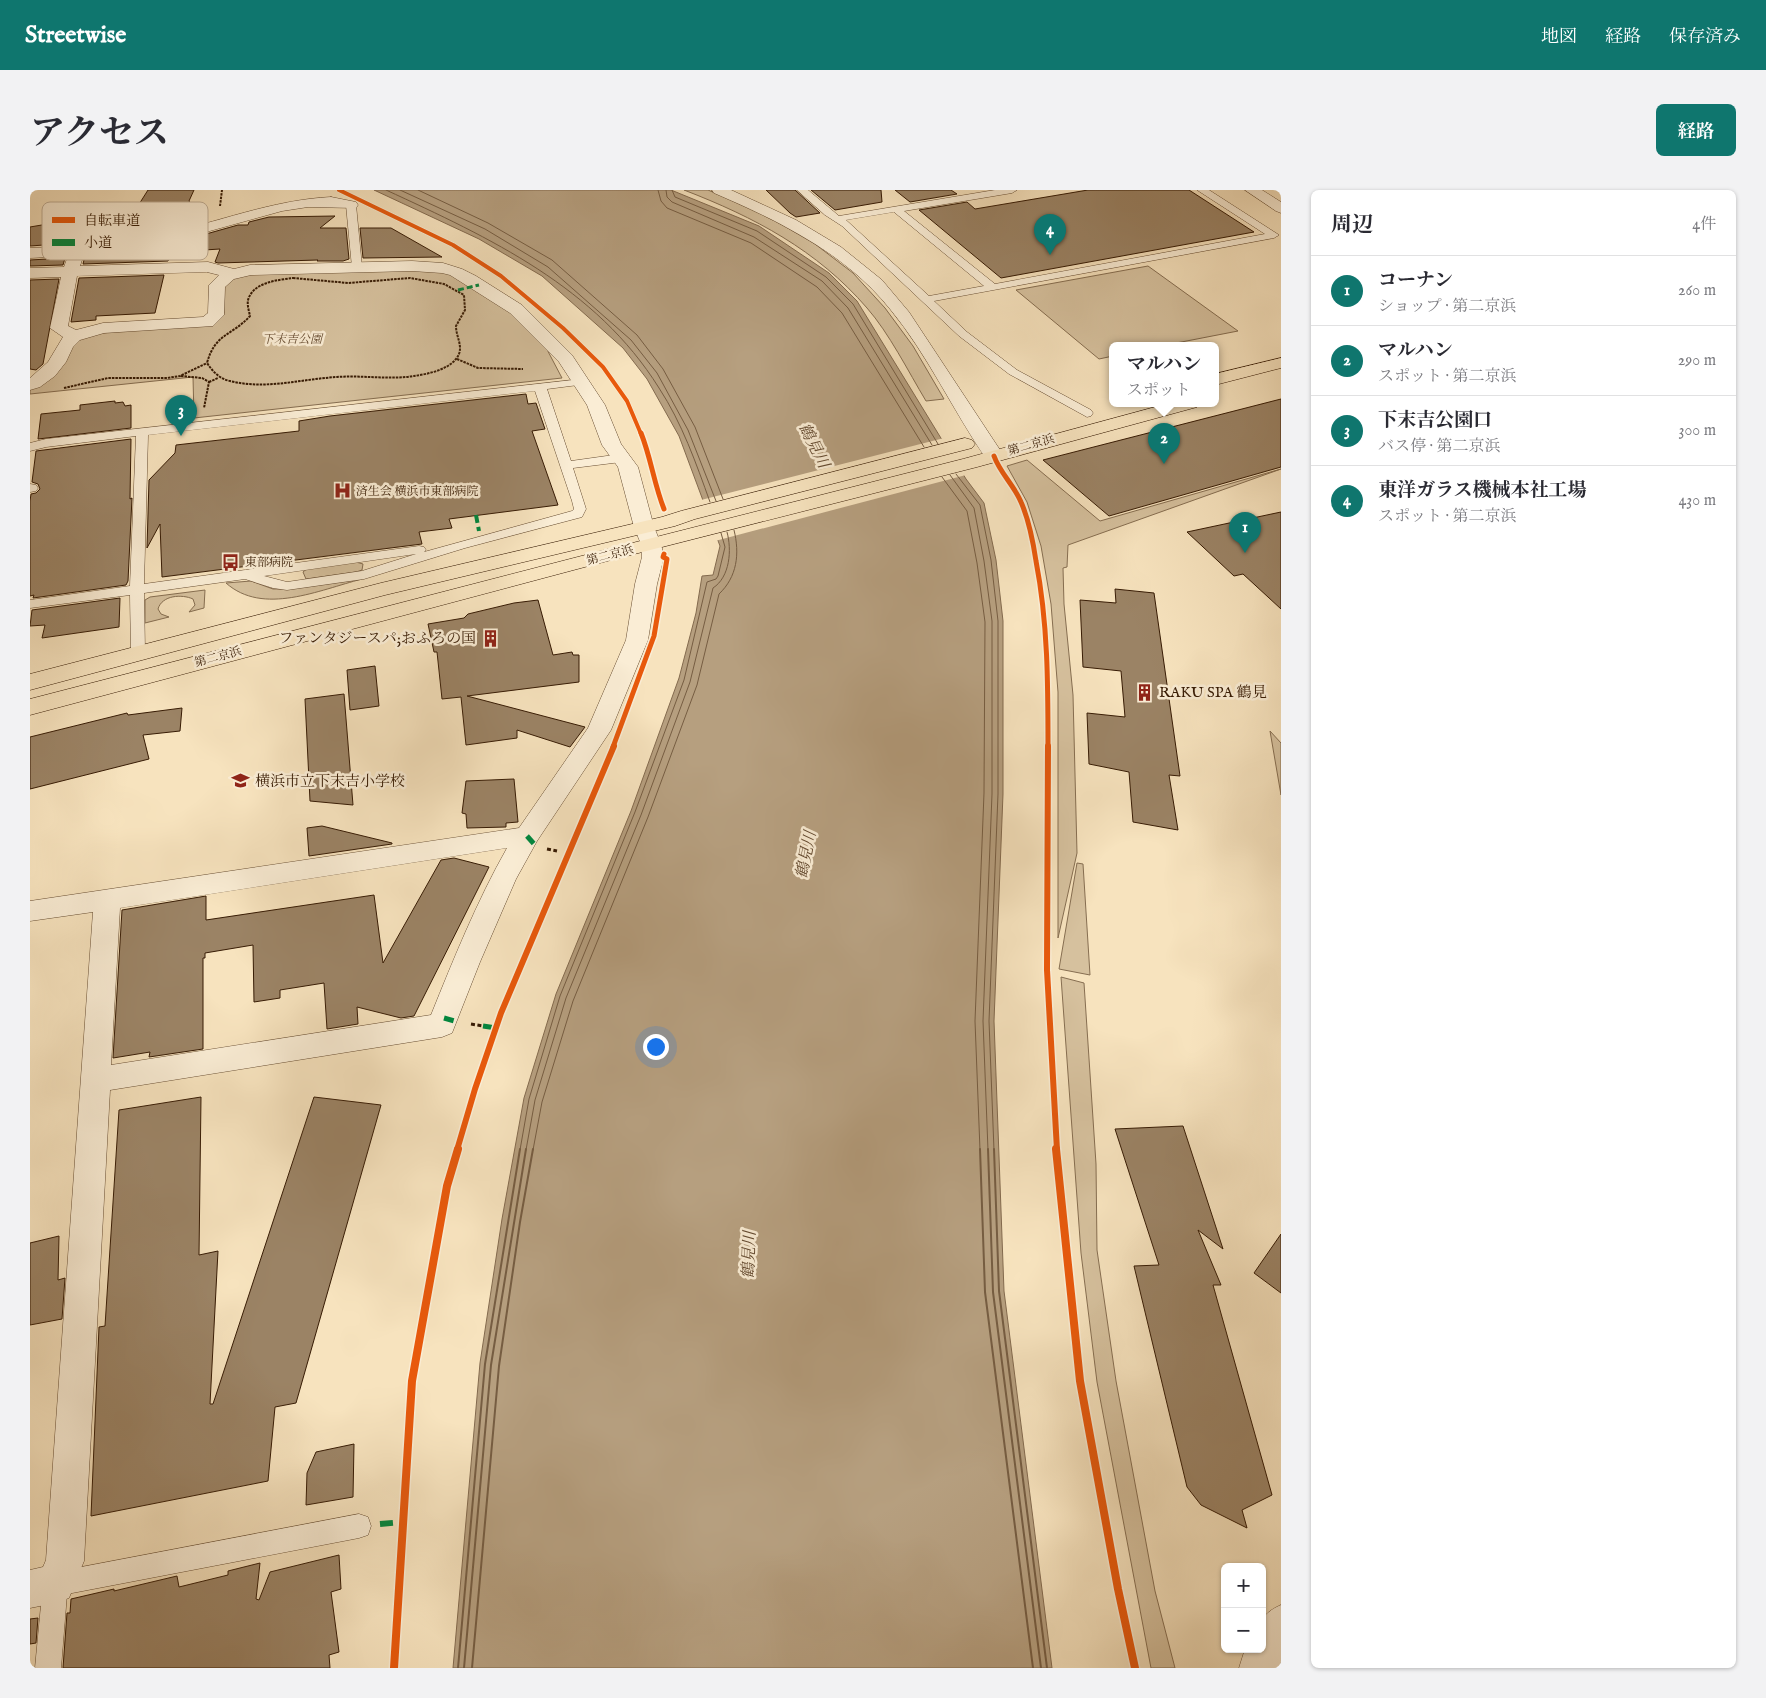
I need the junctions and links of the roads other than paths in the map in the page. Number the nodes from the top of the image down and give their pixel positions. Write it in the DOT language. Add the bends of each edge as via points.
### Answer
graph roads {
  1 [pos="720,190"];
  2 [pos="802,190"];
  3 [pos="1012,190"];
  4 [pos="1202,190"];
  5 [pos="1252,190"];
  6 [pos="351,205"];
  7 [pos="1281,208"];
  8 [pos="896,209"];
  9 [pos="837,219"];
  10 [pos="208,226"];
  11 [pos="73,260"];
  12 [pos="357,267"];
  13 [pos="70,272"];
  14 [pos="30,273"];
  15 [pos="233,274"];
  16 [pos="992,287"];
  17 [pos="925,300"];
  18 [pos="74,336"];
  19 [pos="33,361"];
  20 [pos="57,362"];
  21 [pos="1281,363"];
  22 [pos="1219,379"];
  23 [pos="1281,380"];
  24 [pos="582,382"];
  25 [pos="30,385"];
  26 [pos="540,387"];
  27 [pos="1219,395"];
  28 [pos="1110,407"];
  29 [pos="1175,407"];
  30 [pos="1087,413"];
  31 [pos="1058,420"];
  32 [pos="142,432"];
  33 [pos="1002,434"];
  34 [pos="983,439"];
  35 [pos="558,440"];
  36 [pos="544,442"];
  37 [pos="32,452"];
  38 [pos="994,456"];
  39 [pos="622,458"];
  40 [pos="567,465"];
  41 [pos="648,536"];
  42 [pos="460,545"];
  43 [pos="359,558"];
  44 [pos="309,565"];
  45 [pos="248,575"];
  46 [pos="364,575"];
  47 [pos="308,583"];
  48 [pos="137,590"];
  49 [pos="30,604"];
  50 [pos="138,653"];
  51 [pos="30,682"];
  52 [pos="30,707"];
  53 [pos="527,836"];
  54 [pos="107,900"];
  55 [pos="30,911"];
  56 [pos="95,1080"];
  57 [pos="358,1526"];
  58 [pos="42,1587"];
  59 [pos="1281,1625"];
  60 [pos="48,1668"];
  61 [pos="1259,1668"];
  1 -- 34 [label="street" via="808,232 869,276 911,326"];
  2 -- 9 [label="lane"];
  3 -- 8 [label="lane"];
  4 -- 16 [label="lane" via="1274,235"];
  5 -- 7 [label="street"];
  6 -- 10 [label="street" via="325,201 274,206"];
  6 -- 12 [label="lane"];
  8 -- 9 [label="lane"];
  8 -- 16 [label="lane"];
  9 -- 17 [label="lane"];
  11 -- 13 [label="street"];
  12 -- 15 [label="street" via="270,268"];
  12 -- 24 [label="street" via="430,266 456,272 516,309 549,340"];
  13 -- 14 [label="street"];
  13 -- 15 [label="street" via="208,267"];
  13 -- 18 [label="street" via="59,328"];
  15 -- 18 [label="street" via="217,285 216,315 207,322 103,328"];
  16 -- 17 [label="lane"];
  17 -- 30 [label="lane" via="1013,372"];
  18 -- 20 [label="street" via="63,347"];
  19 -- 20 [label="street"];
  20 -- 25 [label="street" via="50,372"];
  21 -- 22 [label="highway"];
  23 -- 27 [label="highway"];
  24 -- 26 [label="lane"];
  24 -- 39 [label="street" via="596,405 612,445"];
  26 -- 32 [label="lane"];
  26 -- 35 [label="lane"];
  28 -- 30 [label="highway, 第二京浜"];
  29 -- 38 [label="highway, 第二京浜"];
  30 -- 31 [label="highway, 第二京浜"];
  32 -- 37 [label="lane" via="46,443"];
  32 -- 48 [label="lane"];
  33 -- 34 [label="highway, 第二京浜"];
  34 -- 38 [label="street"];
  34 -- 41 [label="highway, 第二京浜" via="688,515"];
  35 -- 36 [label="lane"];
  35 -- 40 [label="lane"];
  38 -- 41 [label="highway, 第二京浜" via="706,531"];
  39 -- 40 [label="lane"];
  39 -- 41 [label="street" via="628,467"];
  40 -- 42 [label="lane" via="580,509 578,514"];
  41 -- 50 [label="highway, 第二京浜" via="390,588"];
  41 -- 52 [label="highway, 第二京浜"];
  41 -- 53 [label="street" via="653,556 631,657 599,730"];
  42 -- 43 [label="lane"];
  42 -- 46 [label="lane"];
  43 -- 44 [label="lane"];
  43 -- 46 [label="lane" via="372,564"];
  44 -- 45 [label="lane"];
  44 -- 47 [label="lane" via="300,568 296,575 301,582"];
  45 -- 47 [label="lane" via="278,585"];
  45 -- 48 [label="lane"];
  46 -- 47 [label="lane"];
  48 -- 49 [label="lane"];
  48 -- 50 [label="lane"];
  50 -- 51 [label="highway, 第二京浜"];
  53 -- 54 [label="street"];
  53 -- 56 [label="street" via="481,928 442,1026"];
  54 -- 55 [label="street"];
  54 -- 56 [label="street"];
  56 -- 58 [label="street" via="66,1561"];
  57 -- 58 [label="lane"];
  58 -- 60 [label="lane"];
  59 -- 61 [label="street" via="1261,1658"];
}
